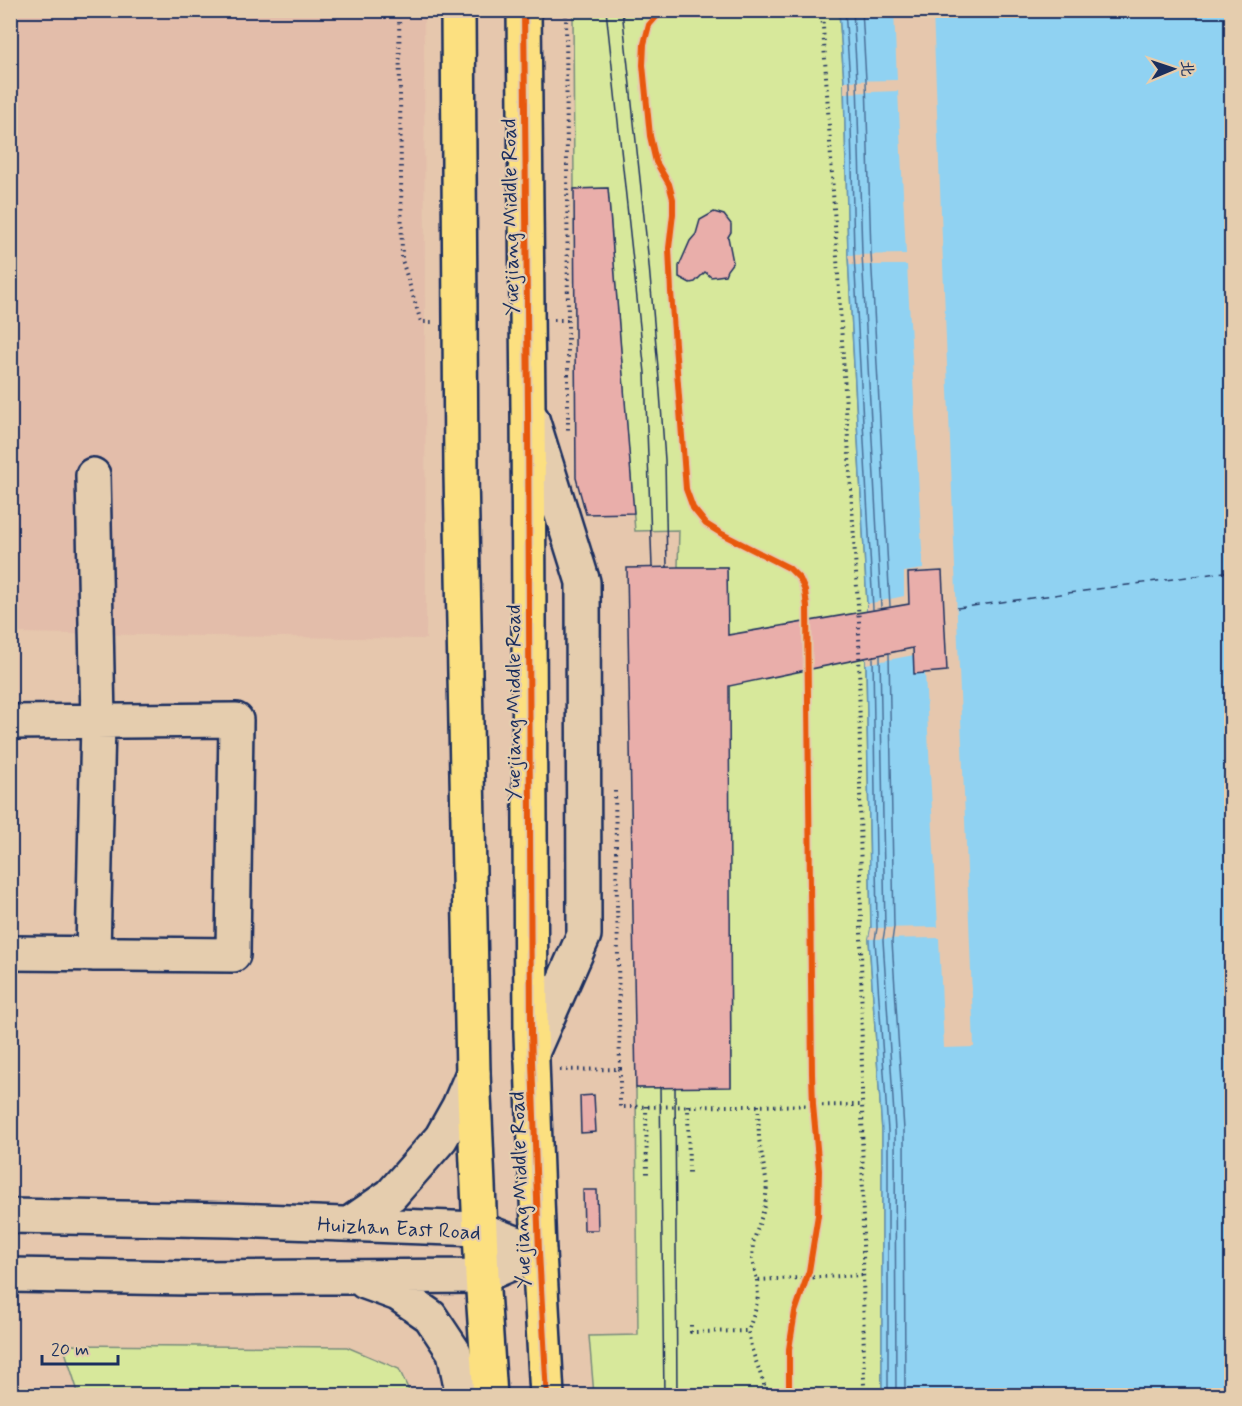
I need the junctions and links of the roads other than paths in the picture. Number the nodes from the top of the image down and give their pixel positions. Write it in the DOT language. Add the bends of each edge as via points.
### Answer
graph roads {
  1 [pos="458,10"];
  2 [pos="524,10"];
  3 [pos="528,408"];
  4 [pos="93,475"];
  5 [pos="98,721"];
  6 [pos="10,722"];
  7 [pos="10,953"];
  8 [pos="93,954"];
  9 [pos="532,1063"];
  10 [pos="473,1073"];
  11 [pos="10,1216"];
  12 [pos="349,1224"];
  13 [pos="479,1229"];
  14 [pos="539,1252"];
  15 [pos="10,1275"];
  16 [pos="482,1276"];
  17 [pos="352,1277"];
  18 [pos="463,1395"];
  19 [pos="490,1395"];
  20 [pos="548,1395"];
  1 -- 10 [label="main road, Yuejiang Middle Road" via="461,474"];
  2 -- 3 [label="main road, Yuejiang Middle Road"];
  3 -- 9 [label="main road, Yuejiang Middle Road"];
  3 -- 9 [label="street" via="583,582 584,935"];
  4 -- 5 [label="street"];
  5 -- 6 [label="street"];
  5 -- 8 [label="street"];
  5 -- 8 [label="street" via="236,720 233,955"];
  7 -- 8 [label="street"];
  9 -- 14 [label="main road, Yuejiang Middle Road"];
  10 -- 12 [label="street" via="441,1138 391,1196"];
  10 -- 13 [label="main road, Yuejiang Middle Road"];
  11 -- 12 [label="street, Huizhan East Road"];
  12 -- 13 [label="street, Huizhan East Road"];
  13 -- 14 [label="street, Huizhan East Road"];
  13 -- 16 [label="main road, Yuejiang Middle Road"];
  14 -- 16 [label="street, Huizhan East Road"];
  14 -- 20 [label="main road, Yuejiang Middle Road"];
  15 -- 17 [label="street, Huizhan East Road"];
  16 -- 17 [label="street, Huizhan East Road"];
  16 -- 19 [label="main road, Yuejiang Middle Road"];
  17 -- 18 [label="street" via="398,1294 430,1316 453,1352"];
}
